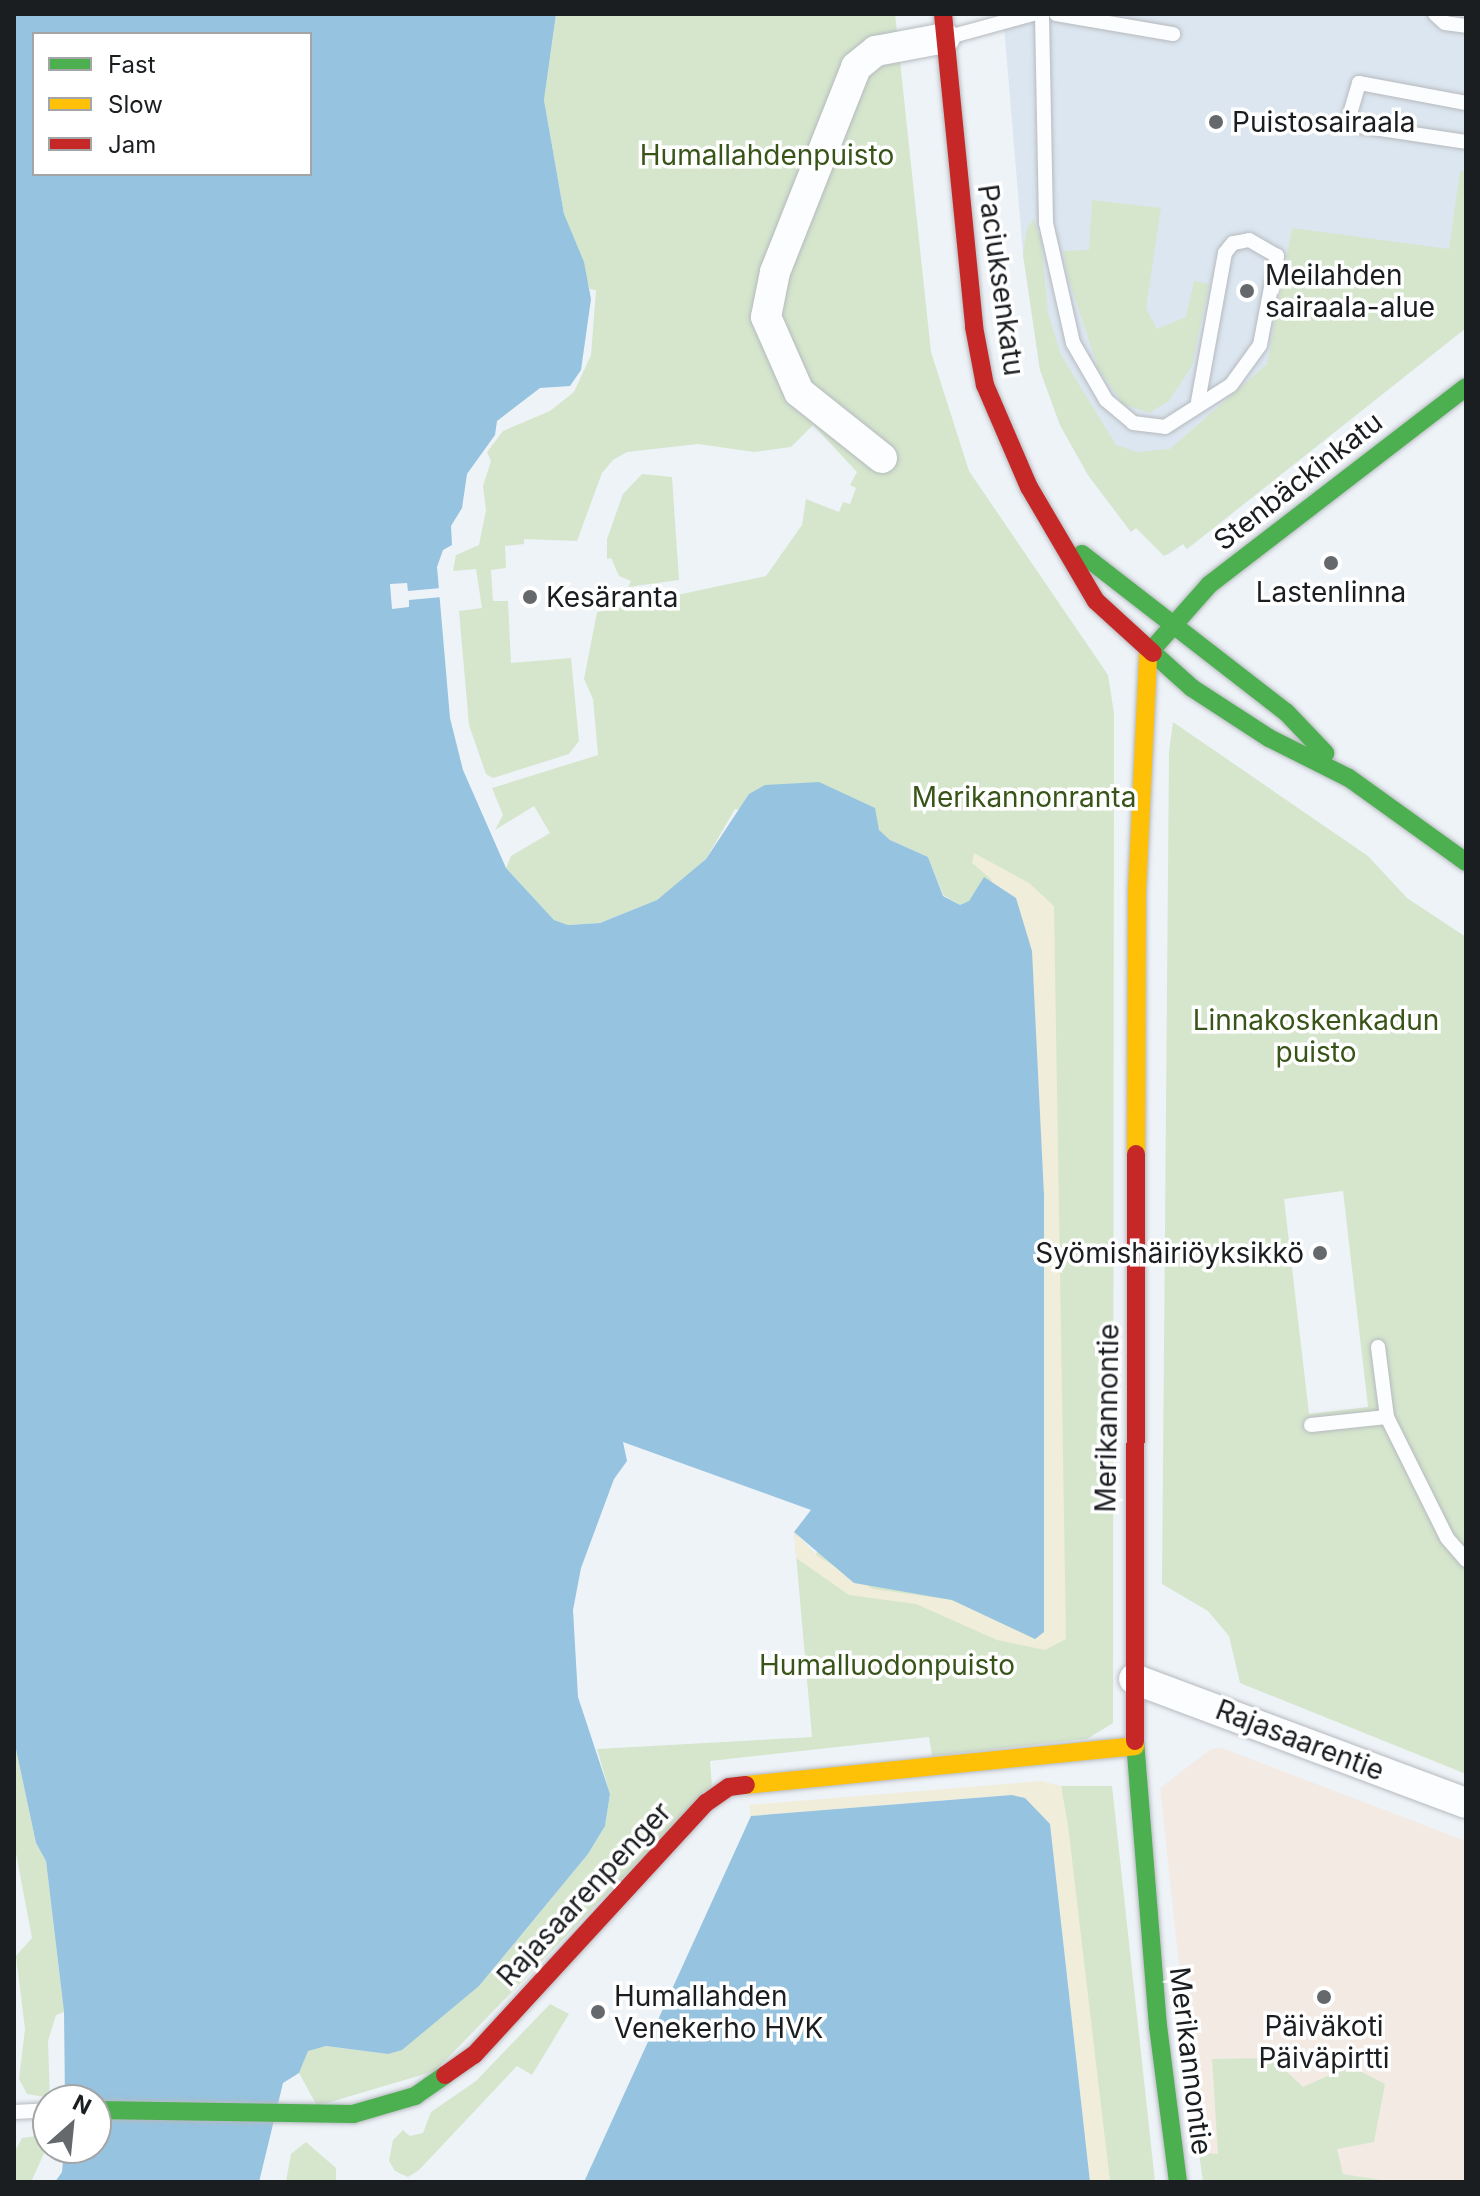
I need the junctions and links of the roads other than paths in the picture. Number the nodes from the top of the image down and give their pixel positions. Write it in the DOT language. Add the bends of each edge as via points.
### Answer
graph roads {
  1 [pos="1033,14"];
  2 [pos="1042,14"];
  3 [pos="1056,14"];
  4 [pos="1435,14"];
  5 [pos="944,26"];
  6 [pos="1466,26"];
  7 [pos="1173,34"];
  8 [pos="1466,103"];
  9 [pos="1466,142"];
  10 [pos="1466,387"];
  11 [pos="1198,402"];
  12 [pos="882,458"];
  13 [pos="1060,536"];
  14 [pos="1168,623"];
  15 [pos="1148,652"];
  16 [pos="1349,778"];
  17 [pos="1466,862"];
  18 [pos="1378,1347"];
  19 [pos="1387,1417"];
  20 [pos="1311,1425"];
  21 [pos="1466,1560"];
  22 [pos="1134,1679"];
  23 [pos="1135,1746"];
  24 [pos="1466,1803"];
  25 [pos="112,2110"];
  26 [pos="1178,2182"];
  1 -- 5 [label="lane"];
  2 -- 11 [label="lane" via="1046,223 1073,343 1106,400 1133,423 1165,427"];
  3 -- 7 [label="lane"];
  4 -- 6 [label="lane" via="1445,23"];
  5 -- 12 [label="street" via="876,51 856,67 779,263 766,317 799,392"];
  5 -- 13 [label="street, Paciuksenkatu" via="974,327 985,385 1029,487"];
  8 -- 9 [label="lane" via="1359,83 1347,124"];
  10 -- 14 [label="street, Stenbäckinkatu" via="1209,585"];
  11 -- 11 [label="lane" via="1231,385 1260,345 1277,256 1249,240 1233,243 1225,253"];
  13 -- 14 [label="street, Paciuksenkatu"];
  13 -- 15 [label="street, Paciuksenkatu" via="1096,601"];
  14 -- 15 [label="street, Stenbäckinkatu"];
  14 -- 16 [label="street, Paciuksenkatu" via="1286,712"];
  15 -- 16 [label="street, Paciuksenkatu" via="1243,722"];
  15 -- 22 [label="street, Merikannontie" via="1137,891"];
  16 -- 17 [label="street"];
  18 -- 19 [label="lane"];
  19 -- 20 [label="lane"];
  19 -- 21 [label="lane" via="1447,1538"];
  22 -- 23 [label="street, Merikannontie"];
  22 -- 24 [label="street, Rajasaarentie"];
  23 -- 25 [label="street, Rajasaarenpenger" via="729,1787 706,1803 474,2055 396,2104 353,2114 303,2116"];
  23 -- 26 [label="street, Merikannontie" via="1138,1834"];
}
